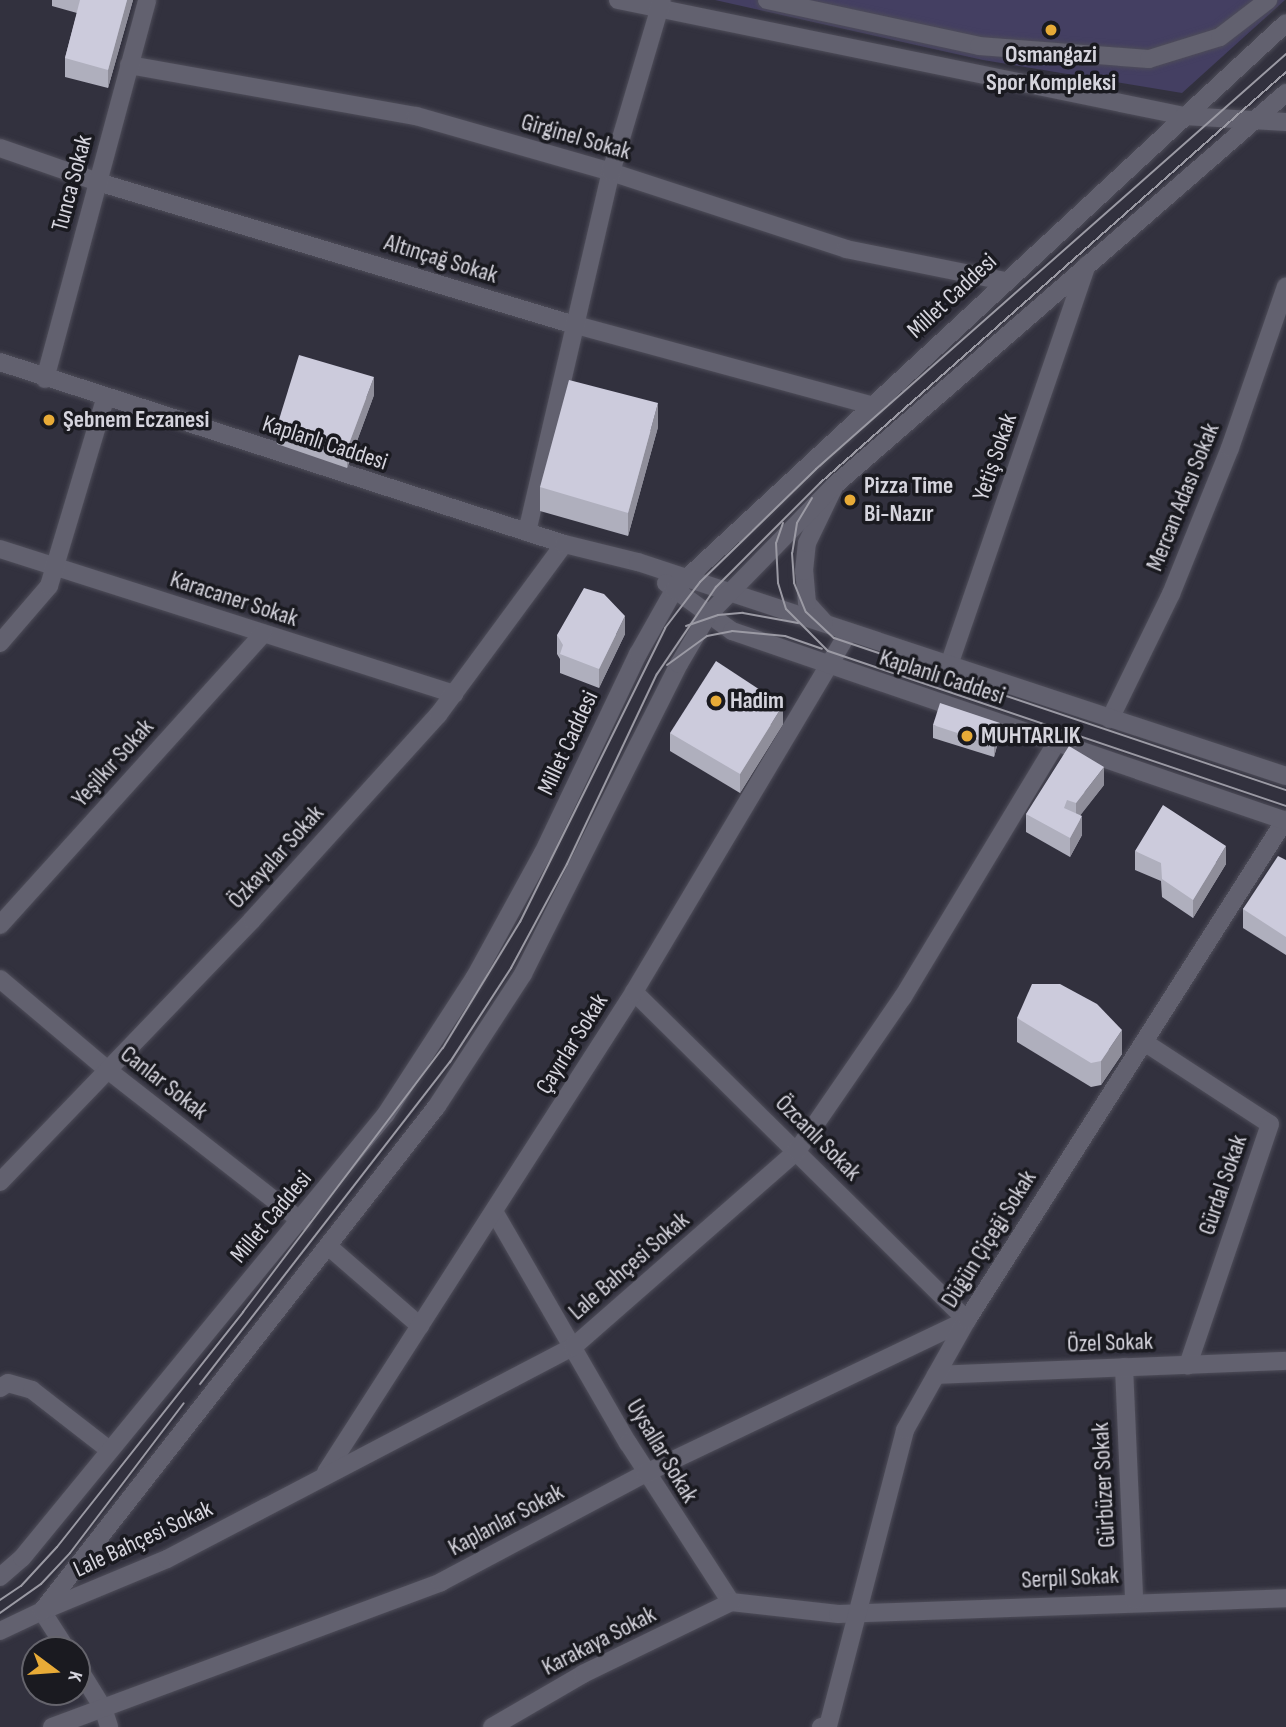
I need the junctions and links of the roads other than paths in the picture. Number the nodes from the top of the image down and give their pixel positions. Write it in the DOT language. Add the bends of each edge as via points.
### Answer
graph roads {
  1 [pos="147,0"];
  2 [pos="618,0"];
  3 [pos="767,0"];
  4 [pos="1268,0"];
  5 [pos="662,4"];
  6 [pos="1286,23"];
  7 [pos="129,65"];
  8 [pos="1286,93"];
  9 [pos="1184,116"];
  10 [pos="1258,117"];
  11 [pos="1286,121"];
  12 [pos="0,148"];
  13 [pos="611,172"];
  14 [pos="98,182"];
  15 [pos="1087,265"];
  16 [pos="1004,281"];
  17 [pos="1286,286"];
  18 [pos="576,325"];
  19 [pos="0,362"];
  20 [pos="45,379"];
  21 [pos="105,399"];
  22 [pos="871,404"];
  23 [pos="835,485"];
  24 [pos="527,532"];
  25 [pos="564,544"];
  26 [pos="0,549"];
  27 [pos="55,567"];
  28 [pos="680,584"];
  29 [pos="727,591"];
  30 [pos="708,615"];
  31 [pos="827,624"];
  32 [pos="849,632"];
  33 [pos="263,634"];
  34 [pos="0,643"];
  35 [pos="948,665"];
  36 [pos="831,666"];
  37 [pos="454,694"];
  38 [pos="1110,719"];
  39 [pos="1058,740"];
  40 [pos="1286,776"];
  41 [pos="1286,820"];
  42 [pos="0,925"];
  43 [pos="0,979"];
  44 [pos="634,992"];
  45 [pos="1144,1042"];
  46 [pos="109,1071"];
  47 [pos="797,1151"];
  48 [pos="0,1182"];
  49 [pos="495,1213"];
  50 [pos="301,1221"];
  51 [pos="328,1246"];
  52 [pos="967,1320"];
  53 [pos="421,1326"];
  54 [pos="573,1347"];
  55 [pos="1286,1361"];
  56 [pos="1188,1365"];
  57 [pos="1124,1367"];
  58 [pos="936,1375"];
  59 [pos="0,1388"];
  60 [pos="108,1450"];
  61 [pos="646,1473"];
  62 [pos="324,1475"];
  63 [pos="0,1577"];
  64 [pos="1286,1598"];
  65 [pos="1134,1600"];
  66 [pos="731,1602"];
  67 [pos="42,1611"];
  68 [pos="856,1613"];
  69 [pos="0,1631"];
  70 [pos="58,1636"];
  71 [pos="91,1689"];
  72 [pos="103,1708"];
  73 [pos="825,1726"];
  74 [pos="52,1727"];
  75 [pos="108,1727"];
  76 [pos="492,1727"];
  1 -- 7 [label="street, Tunca Sokak"];
  2 -- 5 [label="street"];
  3 -- 4 [label="street" via="979,46 1149,59 1220,37"];
  5 -- 9 [label="street"];
  5 -- 13 [label="street"];
  6 -- 9 [label="street, Millet Caddesi"];
  7 -- 13 [label="street, Girginel Sokak" via="416,116"];
  7 -- 14 [label="street, Tunca Sokak"];
  8 -- 10 [label="street"];
  9 -- 10 [label="street"];
  9 -- 16 [label="street, Millet Caddesi"];
  10 -- 11 [label="street"];
  10 -- 15 [label="street"];
  12 -- 14 [label="street, Altınçağ Sokak"];
  13 -- 16 [label="street, Girginel Sokak" via="846,249"];
  13 -- 18 [label="street"];
  14 -- 18 [label="street, Altınçağ Sokak"];
  14 -- 20 [label="street, Tunca Sokak"];
  15 -- 23 [label="street"];
  15 -- 35 [label="street, Yetiş Sokak"];
  16 -- 22 [label="street, Millet Caddesi"];
  17 -- 38 [label="street, Mercan Adası Sokak" via="1230,448 1171,594"];
  18 -- 22 [label="street, Altınçağ Sokak"];
  18 -- 24 [label="street"];
  19 -- 20 [label="street, Kaplanlı Caddesi"];
  20 -- 21 [label="street, Kaplanlı Caddesi"];
  21 -- 24 [label="street, Kaplanlı Caddesi"];
  21 -- 27 [label="street"];
  22 -- 28 [label="street, Millet Caddesi"];
  23 -- 29 [label="street"];
  23 -- 31 [label="street" via="807,543 804,571 807,603"];
  24 -- 25 [label="street, Kaplanlı Caddesi"];
  25 -- 28 [label="street, Kaplanlı Caddesi" via="638,562"];
  25 -- 37 [label="street, Özkayalar Sokak"];
  26 -- 27 [label="street, Karacaner Sokak"];
  27 -- 33 [label="street, Karacaner Sokak"];
  27 -- 34 [label="street" via="49,586"];
  28 -- 29 [label="street, Kaplanlı Caddesi"];
  28 -- 30 [label="street, Kaplanlı Caddesi"];
  28 -- 50 [label="street, Millet Caddesi" via="638,654 543,853 475,977 386,1114"];
  29 -- 30 [label="street"];
  29 -- 31 [label="street, Kaplanlı Caddesi"];
  30 -- 36 [label="street, Kaplanlı Caddesi" via="732,631"];
  30 -- 51 [label="street" via="523,974 437,1106"];
  31 -- 32 [label="street, Kaplanlı Caddesi"];
  32 -- 35 [label="street, Kaplanlı Caddesi"];
  32 -- 36 [label="street, Çayırlar Sokak"];
  33 -- 37 [label="street, Karacaner Sokak"];
  33 -- 42 [label="street, Yeşilkır Sokak"];
  35 -- 38 [label="street, Kaplanlı Caddesi"];
  36 -- 39 [label="street, Kaplanlı Caddesi"];
  36 -- 44 [label="street, Çayırlar Sokak"];
  37 -- 46 [label="street, Özkayalar Sokak"];
  38 -- 40 [label="street, Kaplanlı Caddesi"];
  39 -- 41 [label="street, Kaplanlı Caddesi"];
  39 -- 47 [label="street, Lale Bahçesi Sokak" via="903,997"];
  41 -- 45 [label="street, Düğün Çiçeği Sokak"];
  43 -- 46 [label="street, Canlar Sokak"];
  44 -- 47 [label="street, Özcanlı Sokak"];
  44 -- 49 [label="street, Çayırlar Sokak"];
  45 -- 52 [label="street, Düğün Çiçeği Sokak"];
  45 -- 56 [label="street, Gürdal Sokak" via="1270,1124"];
  46 -- 48 [label="street, Özkayalar Sokak"];
  46 -- 50 [label="street, Canlar Sokak"];
  47 -- 52 [label="street, Özcanlı Sokak"];
  47 -- 54 [label="street, Lale Bahçesi Sokak"];
  49 -- 53 [label="street, Çayırlar Sokak"];
  49 -- 54 [label="street, Uysallar Sokak"];
  50 -- 60 [label="street, Millet Caddesi"];
  51 -- 53 [label="street"];
  51 -- 67 [label="street"];
  52 -- 58 [label="street, Düğün Çiçeği Sokak"];
  52 -- 61 [label="street, Kaplanlar Sokak"];
  53 -- 62 [label="street, Çayırlar Sokak"];
  54 -- 61 [label="street, Uysallar Sokak"];
  54 -- 62 [label="street, Lale Bahçesi Sokak"];
  55 -- 56 [label="street, Özel Sokak"];
  56 -- 57 [label="street, Özel Sokak"];
  57 -- 58 [label="street, Özel Sokak"];
  57 -- 65 [label="street, Gürbüzer Sokak"];
  58 -- 68 [label="street, Düğün Çiçeği Sokak" via="905,1430"];
  59 -- 60 [label="street" via="8,1383 32,1390"];
  60 -- 63 [label="street, Millet Caddesi" via="22,1558"];
  61 -- 66 [label="street, Uysallar Sokak"];
  61 -- 72 [label="street, Kaplanlar Sokak" via="441,1582"];
  62 -- 67 [label="street, Lale Bahçesi Sokak" via="167,1559"];
  64 -- 65 [label="street, Serpil Sokak"];
  65 -- 68 [label="street, Serpil Sokak"];
  66 -- 68 [label="street"];
  66 -- 76 [label="street, Karakaya Sokak" via="583,1674"];
  67 -- 69 [label="street"];
  67 -- 70 [label="street"];
  68 -- 73 [label="street, Düğün Çiçeği Sokak"];
  71 -- 72 [label="street"];
  72 -- 74 [label="street, Kaplanlar Sokak"];
  72 -- 75 [label="street"];
}
